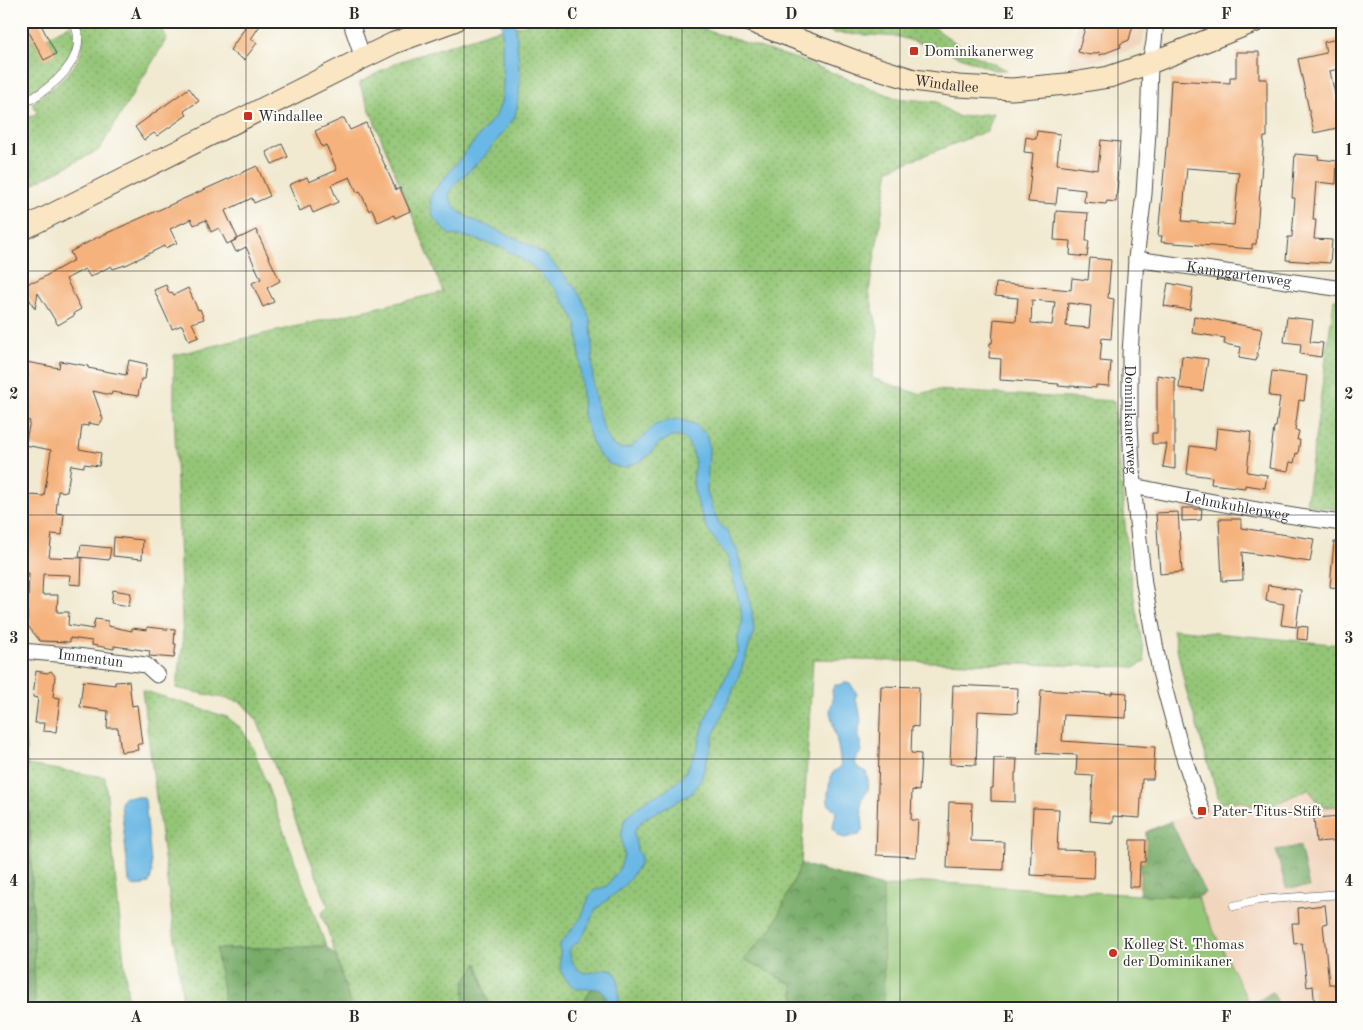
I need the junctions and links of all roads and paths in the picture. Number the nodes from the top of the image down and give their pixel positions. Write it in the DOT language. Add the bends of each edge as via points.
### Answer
graph roads {
  1 [pos="73,21"];
  2 [pos="352,21"];
  3 [pos="454,21"];
  4 [pos="749,21"];
  5 [pos="1156,21"];
  6 [pos="1256,21"];
  7 [pos="362,58"];
  8 [pos="1150,63"];
  9 [pos="21,104"];
  10 [pos="21,230"];
  11 [pos="1136,260"];
  12 [pos="1342,289"];
  13 [pos="1133,486"];
  14 [pos="1342,523"];
  15 [pos="21,650"];
  16 [pos="157,675"];
  17 [pos="1202,811"];
  18 [pos="1342,894"];
  19 [pos="1234,906"];
  1 -- 9 [label="lane" via="79,38 69,67 60,78"];
  2 -- 7 [label="street"];
  3 -- 7 [label="main road"];
  4 -- 8 [label="main road, Windallee" via="914,80 958,86 1012,89 1066,84 1109,76"];
  5 -- 8 [label="street, Dominikanerweg"];
  6 -- 8 [label="main road, Windallee"];
  7 -- 10 [label="main road"];
  8 -- 11 [label="street, Dominikanerweg" via="1145,177"];
  11 -- 12 [label="street, Kampgartenweg"];
  11 -- 13 [label="street, Dominikanerweg" via="1130,354"];
  13 -- 14 [label="street, Lehmkuhlenweg"];
  13 -- 17 [label="street, Dominikanerweg" via="1144,584 1160,672"];
  15 -- 16 [label="street, Immentun" via="146,666"];
  18 -- 19 [label="lane" via="1258,900"];
}
